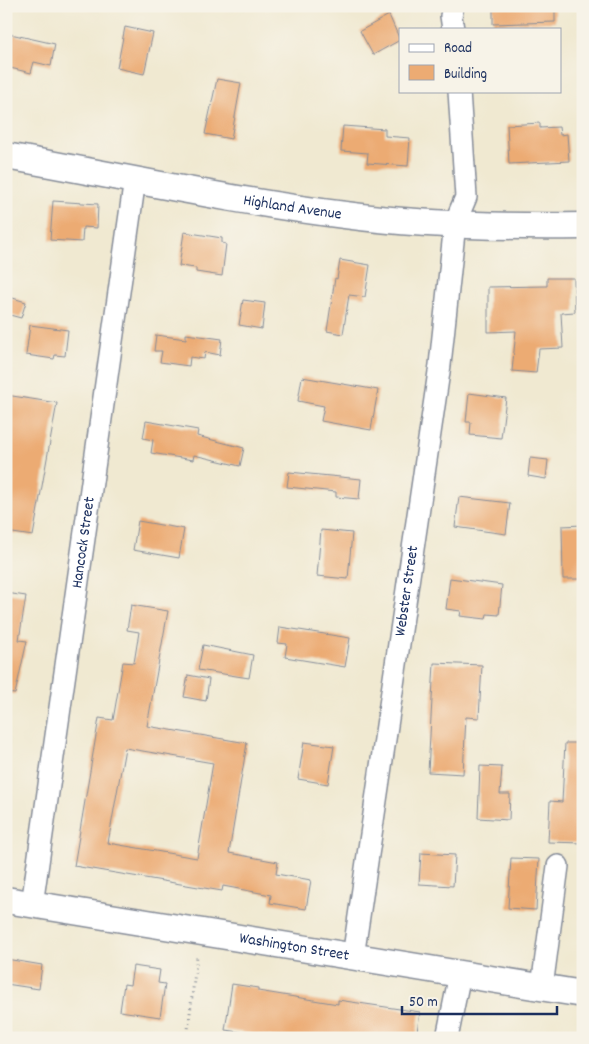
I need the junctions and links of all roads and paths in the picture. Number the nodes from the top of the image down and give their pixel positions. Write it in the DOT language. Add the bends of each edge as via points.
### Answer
graph roads {
  1 [pos="453,6"];
  2 [pos="453,28"];
  3 [pos="459,92"];
  4 [pos="6,156"];
  5 [pos="135,179"];
  6 [pos="455,223"];
  7 [pos="583,226"];
  8 [pos="558,866"];
  9 [pos="6,900"];
  10 [pos="32,904"];
  11 [pos="198,956"];
  12 [pos="353,957"];
  13 [pos="460,974"];
  14 [pos="542,987"];
  15 [pos="583,994"];
  16 [pos="186,1038"];
  17 [pos="447,1038"];
  1 -- 2 [label="street"];
  3 -- 6 [label="street, Webster Street" via="466,197"];
  4 -- 5 [label="main road, Highland Avenue"];
  5 -- 6 [label="main road, Highland Avenue" via="220,197 347,216"];
  5 -- 10 [label="street, Hancock Street"];
  6 -- 7 [label="main road, Highland Avenue"];
  6 -- 12 [label="street, Webster Street" via="440,365"];
  8 -- 14 [label="street"];
  9 -- 10 [label="main road, Washington Street"];
  10 -- 12 [label="main road, Washington Street"];
  11 -- 16 [label="path"];
  12 -- 13 [label="main road, Washington Street"];
  13 -- 14 [label="main road, Washington Street"];
  13 -- 17 [label="street"];
  14 -- 15 [label="main road, Washington Street"];
}
